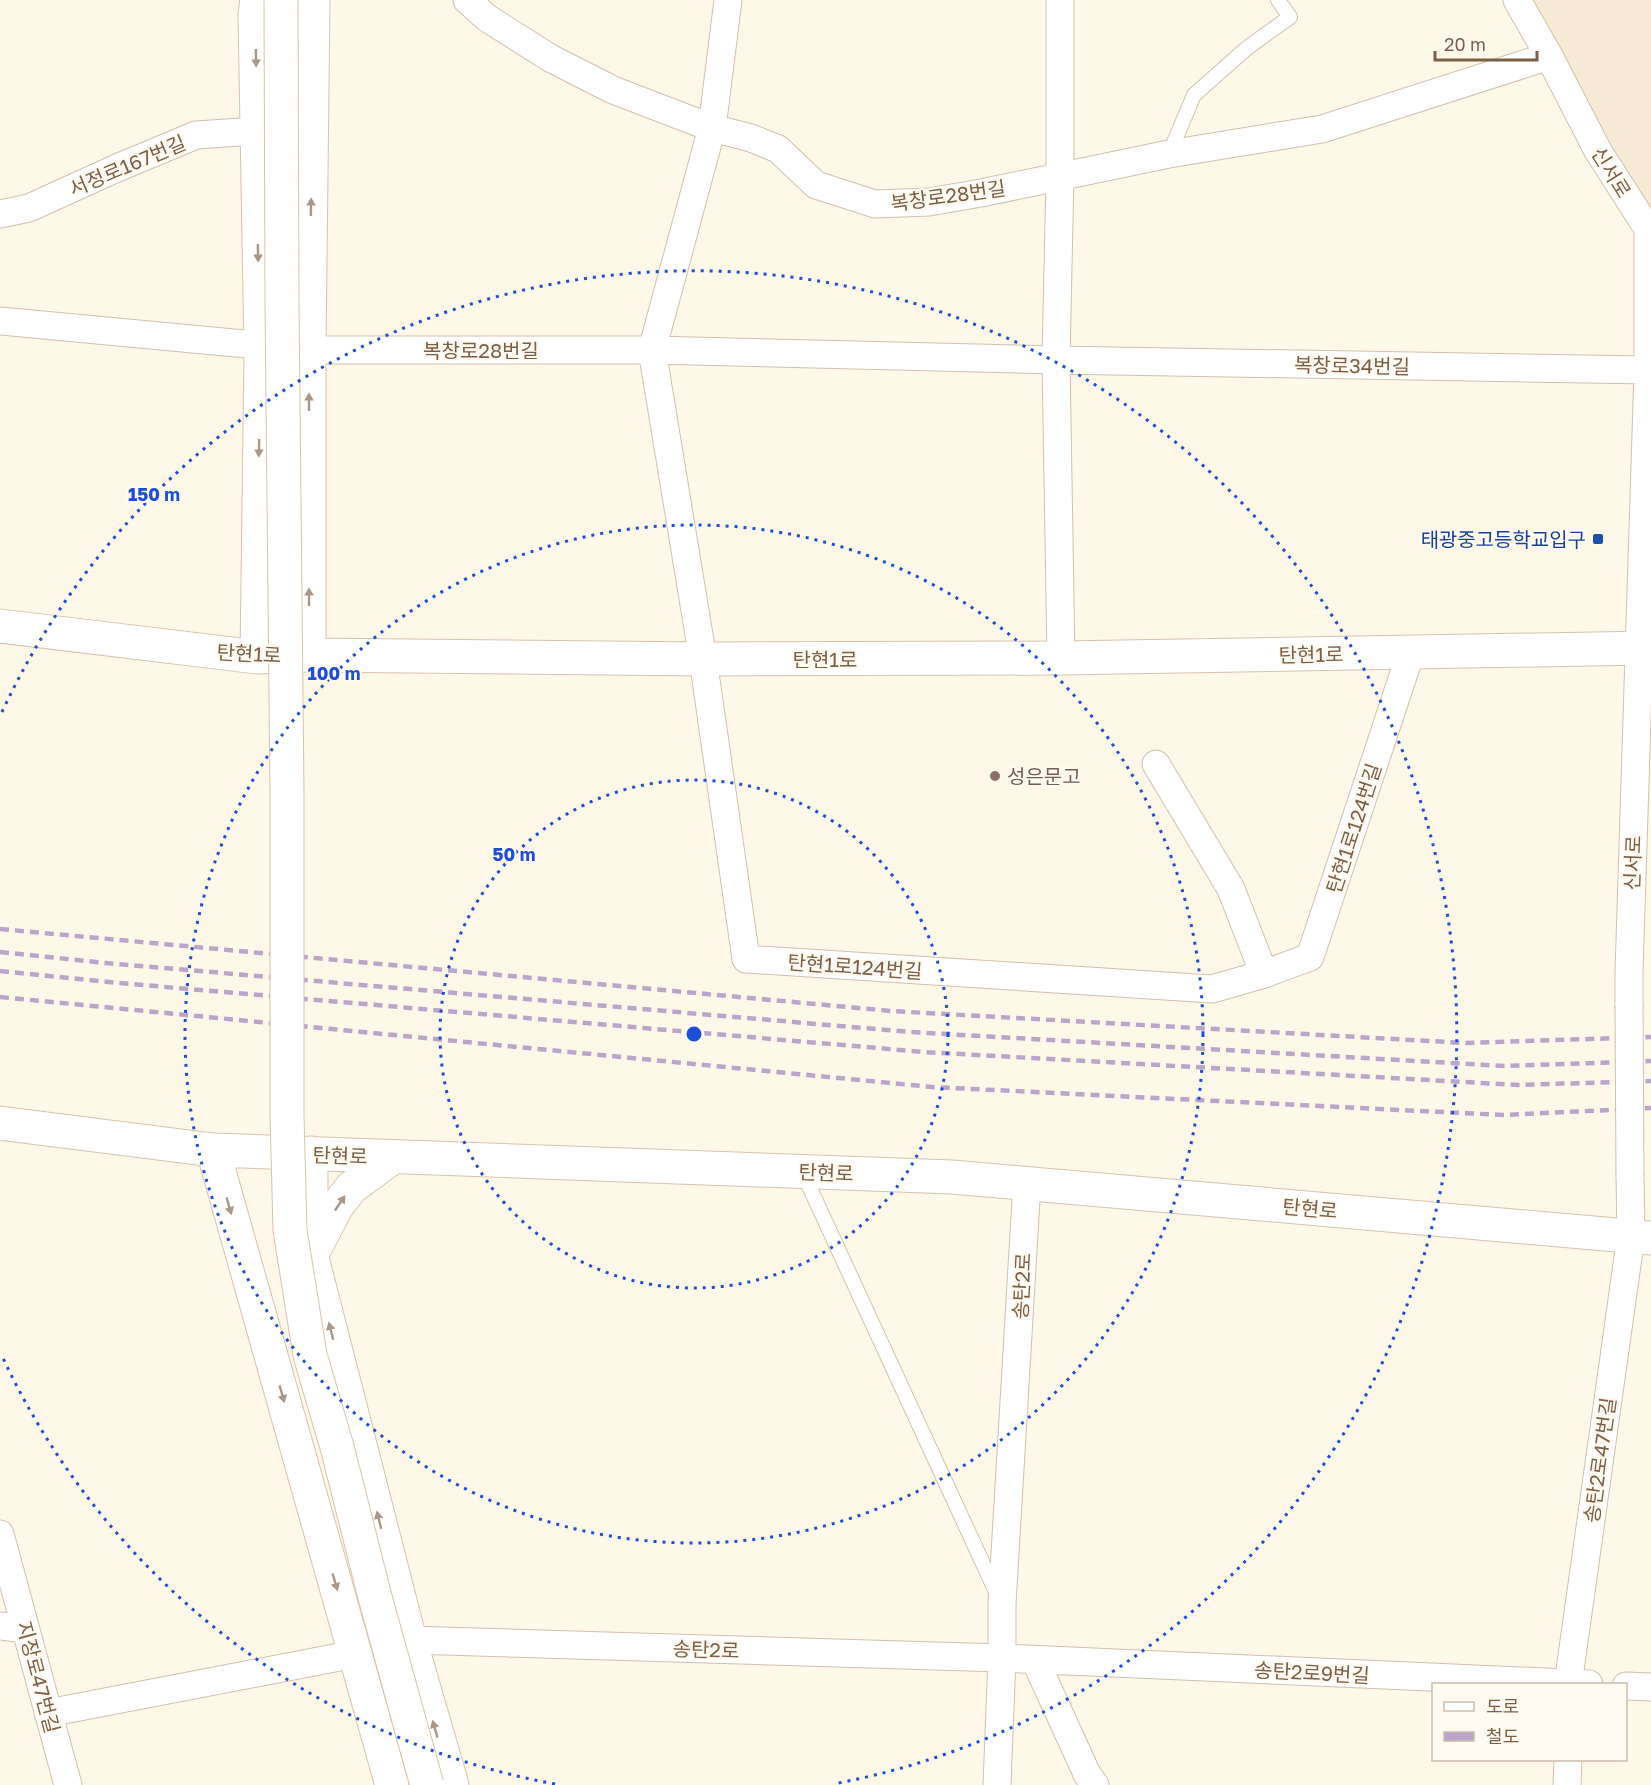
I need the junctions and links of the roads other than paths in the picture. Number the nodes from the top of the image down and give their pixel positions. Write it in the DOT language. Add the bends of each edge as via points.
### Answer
graph roads {
  1 [pos="258,0"];
  2 [pos="281,0"];
  3 [pos="314,0"];
  4 [pos="467,0"];
  5 [pos="728,0"];
  6 [pos="1060,0"];
  7 [pos="1278,0"];
  8 [pos="1516,0"];
  9 [pos="1549,56"];
  10 [pos="712,128"];
  11 [pos="256,131"];
  12 [pos="1169,154"];
  13 [pos="1060,176"];
  14 [pos="0,214"];
  15 [pos="0,321"];
  16 [pos="260,346"];
  17 [pos="309,350"];
  18 [pos="652,350"];
  19 [pos="1056,360"];
  20 [pos="1648,370"];
  21 [pos="0,626"];
  22 [pos="1646,647"];
  23 [pos="1411,652"];
  24 [pos="309,655"];
  25 [pos="257,657"];
  26 [pos="1062,658"];
  27 [pos="703,659"];
  28 [pos="1156,764"];
  29 [pos="1640,973"];
  30 [pos="1264,974"];
  31 [pos="0,1123"];
  32 [pos="213,1150"];
  33 [pos="311,1154"];
  34 [pos="393,1157"];
  35 [pos="802,1171"];
  36 [pos="1027,1183"];
  37 [pos="1641,1237"];
  38 [pos="311,1254"];
  39 [pos="0,1534"];
  40 [pos="1002,1604"];
  41 [pos="13,1628"];
  42 [pos="410,1640"];
  43 [pos="355,1654"];
  44 [pos="1002,1658"];
  45 [pos="1035,1659"];
  46 [pos="1553,1683"];
  47 [pos="1575,1683"];
  48 [pos="1627,1686"];
  49 [pos="1651,1688"];
  50 [pos="48,1713"];
  51 [pos="1568,1761"];
  52 [pos="68,1785"];
  53 [pos="392,1785"];
  54 [pos="427,1785"];
  55 [pos="452,1785"];
  56 [pos="998,1785"];
  57 [pos="1095,1785"];
  58 [pos="1567,1785"];
  1 -- 11 [label="street, one-way"];
  2 -- 54 [label="street, bridge" via="286,1114 290,1230 310,1355"];
  17 -- 3 [label="street, one-way"];
  4 -- 10 [label="street, 복창로28번길" via="487,18 550,58 613,90"];
  5 -- 10 [label="street"];
  6 -- 13 [label="street"];
  7 -- 12 [label="lane" via="1290,17 1247,48 1194,95"];
  8 -- 9 [label="street, 신서로"];
  9 -- 12 [label="street" via="1322,129"];
  9 -- 20 [label="street, 신서로" via="1598,151 1648,229"];
  10 -- 13 [label="street, 복창로28번길" via="778,149 816,185 874,204 929,202"];
  10 -- 18 [label="street"];
  11 -- 14 [label="street, 서정로167번길" via="196,135 30,208"];
  11 -- 16 [label="street, one-way"];
  12 -- 13 [label="street"];
  13 -- 19 [label="street"];
  15 -- 16 [label="street, 복창로28번길"];
  16 -- 17 [label="street, 복창로28번길"];
  16 -- 25 [label="street, one-way"];
  17 -- 18 [label="street, 복창로28번길"];
  24 -- 17 [label="street, one-way"];
  18 -- 19 [label="street, 복창로28번길"];
  18 -- 27 [label="street"];
  19 -- 20 [label="street, 복창로34번길"];
  19 -- 26 [label="street"];
  20 -- 22 [label="street, 신서로"];
  21 -- 25 [label="street, 탄현1로"];
  22 -- 23 [label="street, 탄현1로"];
  22 -- 29 [label="street, 신서로"];
  23 -- 26 [label="street, 탄현1로"];
  23 -- 30 [label="street, 탄현1로124번길" via="1310,957"];
  24 -- 25 [label="street, 탄현1로"];
  24 -- 27 [label="street, 탄현1로"];
  26 -- 27 [label="street, 탄현1로"];
  27 -- 30 [label="street, 탄현1로124번길" via="746,959 1212,989"];
  28 -- 30 [label="street" via="1232,889"];
  29 -- 37 [label="street, 신서로, bridge" via="1629,1005 1630,1176"];
  31 -- 32 [label="street, 탄현로"];
  32 -- 33 [label="street, 탄현로"];
  32 -- 43 [label="street, one-way"];
  33 -- 34 [label="street, 탄현로"];
  33 -- 38 [label="street"];
  34 -- 35 [label="street, 탄현로"];
  38 -- 34 [label="street, one-way" via="351,1188"];
  35 -- 36 [label="street, 탄현로"];
  35 -- 40 [label="lane, 송탄2로"];
  36 -- 37 [label="street, 탄현로"];
  36 -- 40 [label="street, 송탄2로"];
  37 -- 47 [label="street, 송탄2로47번길"];
  42 -- 38 [label="street, one-way"];
  39 -- 41 [label="street, 지장로47번길"];
  40 -- 44 [label="street, 송탄2로"];
  41 -- 50 [label="street, 지장로47번길"];
  42 -- 44 [label="street, 송탄2로"];
  55 -- 42 [label="street, one-way"];
  43 -- 50 [label="street"];
  43 -- 53 [label="street"];
  44 -- 45 [label="street, 송탄2로9번길"];
  44 -- 56 [label="street, 송탄2로"];
  45 -- 46 [label="street, 송탄2로9번길"];
  45 -- 57 [label="street"];
  48 -- 49 [label="street"];
  50 -- 52 [label="street, 지장로47번길"];
  51 -- 58 [label="street"];
}
